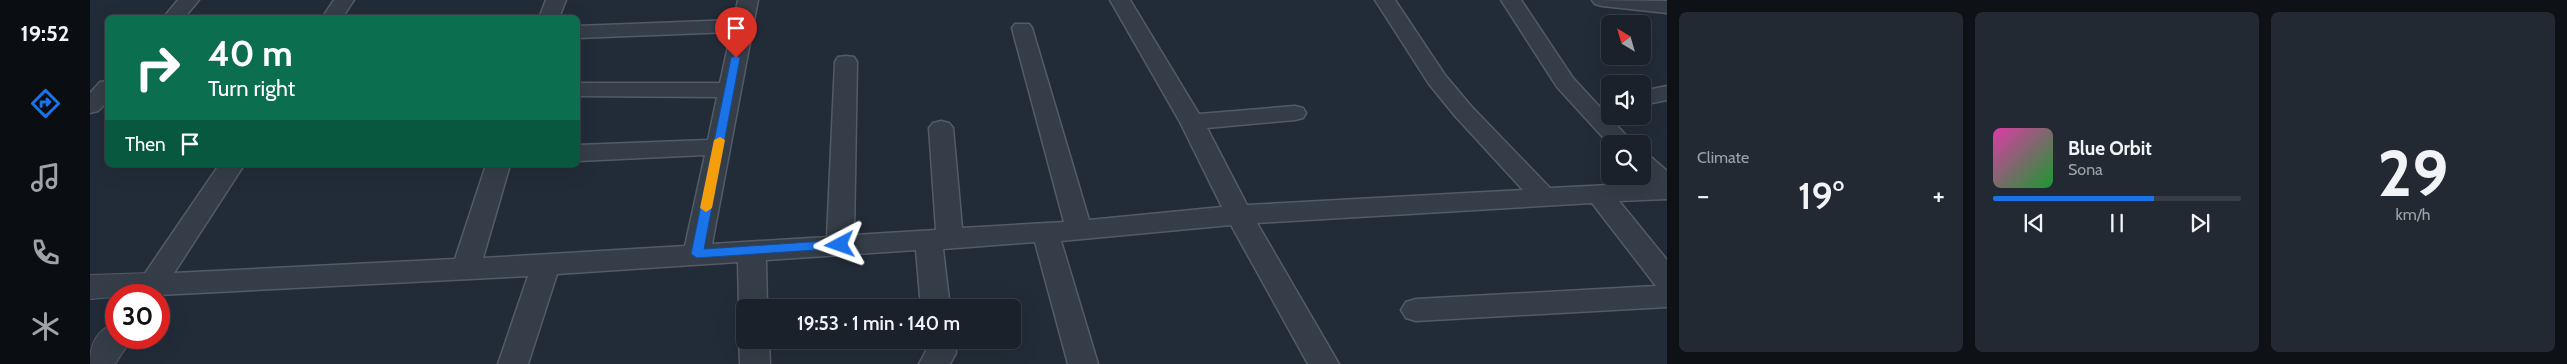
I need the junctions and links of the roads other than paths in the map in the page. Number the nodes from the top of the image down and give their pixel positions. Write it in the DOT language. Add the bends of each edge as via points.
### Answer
graph roads {
  1 [pos="189,0"];
  2 [pos="344,0"];
  3 [pos="556,0"];
  4 [pos="748,0"];
  5 [pos="1120,0"];
  6 [pos="1385,0"];
  7 [pos="1511,0"];
  8 [pos="1602,0"];
  9 [pos="1667,7"];
  10 [pos="176,15"];
  11 [pos="334,15"];
  12 [pos="550,15"];
  13 [pos="743,26"];
  14 [pos="1022,28"];
  15 [pos="580,32"];
  16 [pos="846,62"];
  17 [pos="105,90"];
  18 [pos="580,90"];
  19 [pos="728,90"];
  20 [pos="1667,93"];
  21 [pos="1651,96"];
  22 [pos="90,106"];
  23 [pos="1601,111"];
  24 [pos="1295,113"];
  25 [pos="1192,122"];
  26 [pos="941,128"];
  27 [pos="718,147"];
  28 [pos="580,154"];
  29 [pos="231,167"];
  30 [pos="497,167"];
  31 [pos="1651,171"];
  32 [pos="1667,185"];
  33 [pos="1667,190"];
  34 [pos="1599,194"];
  35 [pos="1544,198"];
  36 [pos="1239,215"];
  37 [pos="1079,230"];
  38 [pos="1045,232"];
  39 [pos="939,239"];
  40 [pos="840,245"];
  41 [pos="752,251"];
  42 [pos="697,254"];
  43 [pos="546,265"];
  44 [pos="466,268"];
  45 [pos="1667,280"];
  46 [pos="152,284"];
  47 [pos="90,288"];
  48 [pos="170,288"];
  49 [pos="105,289"];
  50 [pos="1667,296"];
  51 [pos="753,299"];
  52 [pos="936,299"];
  53 [pos="1416,310"];
  54 [pos="107,349"];
  55 [pos="754,349"];
  56 [pos="941,349"];
  57 [pos="97,364"];
  58 [pos="512,364"];
  59 [pos="755,364"];
  60 [pos="934,364"];
  61 [pos="1083,364"];
  62 [pos="1324,364"];
  1 -- 10 [label="street"];
  2 -- 11 [label="street"];
  3 -- 12 [label="street"];
  4 -- 13 [label="street"];
  5 -- 25 [label="street"];
  6 -- 35 [label="street" via="1437,79"];
  7 -- 23 [label="street" via="1565,82"];
  8 -- 9 [label="street"];
  13 -- 15 [label="street"];
  13 -- 19 [label="street"];
  14 -- 37 [label="street"];
  16 -- 40 [label="street"];
  17 -- 22 [label="street"];
  18 -- 19 [label="street"];
  19 -- 27 [label="street"];
  20 -- 21 [label="street"];
  24 -- 25 [label="street"];
  25 -- 36 [label="street"];
  26 -- 39 [label="street"];
  27 -- 28 [label="street"];
  27 -- 42 [label="street"];
  29 -- 46 [label="street"];
  30 -- 44 [label="street"];
  31 -- 32 [label="street"];
  33 -- 34 [label="street"];
  34 -- 35 [label="street"];
  34 -- 45 [label="street"];
  35 -- 36 [label="street"];
  36 -- 37 [label="street"];
  36 -- 62 [label="street"];
  37 -- 38 [label="street"];
  38 -- 39 [label="street"];
  38 -- 61 [label="street"];
  39 -- 40 [label="street"];
  39 -- 52 [label="street"];
  40 -- 41 [label="street"];
  41 -- 42 [label="street"];
  41 -- 51 [label="street"];
  42 -- 43 [label="street"];
  43 -- 44 [label="street"];
  43 -- 58 [label="street"];
  44 -- 48 [label="street"];
  47 -- 49 [label="street"];
  50 -- 53 [label="street"];
  54 -- 57 [label="street"];
  55 -- 59 [label="street"];
  56 -- 60 [label="street"];
}
